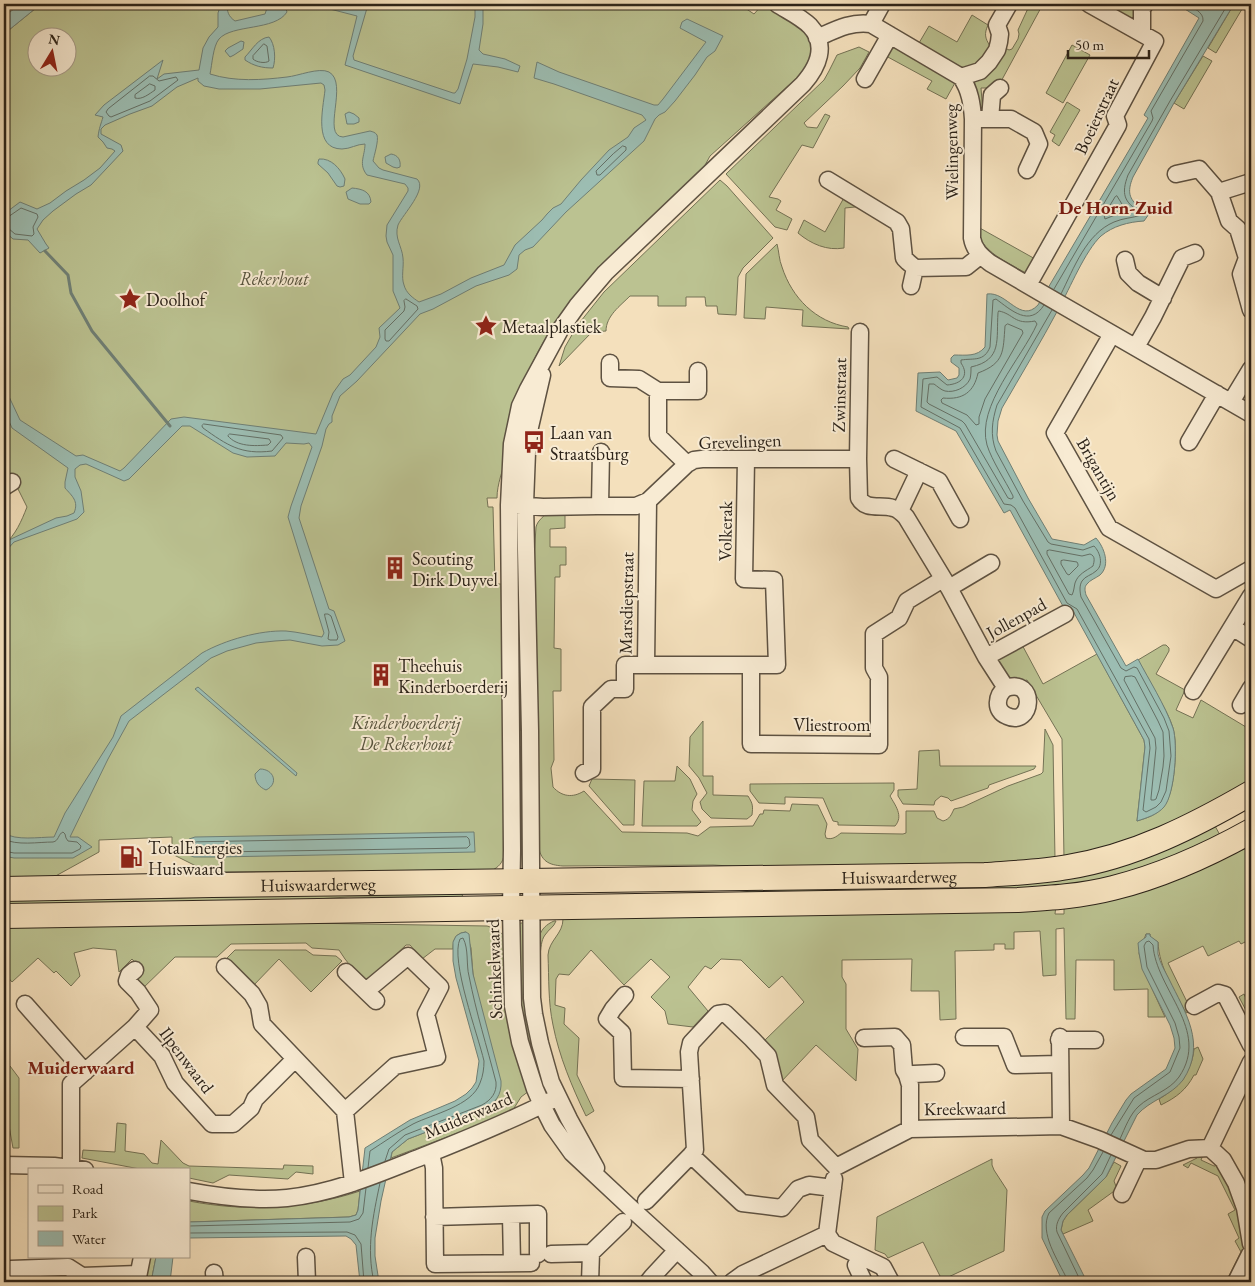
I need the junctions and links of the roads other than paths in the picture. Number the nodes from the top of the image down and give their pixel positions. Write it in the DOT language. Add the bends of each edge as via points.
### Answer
graph roads {
  1 [pos="777,4"];
  2 [pos="882,4"];
  3 [pos="1008,4"];
  4 [pos="1089,4"];
  5 [pos="1145,4"];
  6 [pos="871,24"];
  7 [pos="890,35"];
  8 [pos="1148,37"];
  9 [pos="817,38"];
  10 [pos="961,78"];
  11 [pos="865,79"];
  12 [pos="1000,88"];
  13 [pos="973,119"];
  14 [pos="990,119"];
  15 [pos="1027,170"];
  16 [pos="1176,174"];
  17 [pos="828,180"];
  18 [pos="1251,182"];
  19 [pos="1219,192"];
  20 [pos="1196,253"];
  21 [pos="981,255"];
  22 [pos="1125,260"];
  23 [pos="915,268"];
  24 [pos="1028,284"];
  25 [pos="911,286"];
  26 [pos="1163,298"];
  27 [pos="1251,310"];
  28 [pos="860,332"];
  29 [pos="1112,334"];
  30 [pos="1136,347"];
  31 [pos="610,364"];
  32 [pos="1251,368"];
  33 [pos="698,371"];
  34 [pos="658,391"];
  35 [pos="1216,394"];
  36 [pos="1231,402"];
  37 [pos="1251,414"];
  38 [pos="1189,442"];
  39 [pos="602,452"];
  40 [pos="894,458"];
  41 [pos="746,459"];
  42 [pos="858,459"];
  43 [pos="687,464"];
  44 [pos="919,471"];
  45 [pos="648,501"];
  46 [pos="517,505"];
  47 [pos="600,506"];
  48 [pos="900,511"];
  49 [pos="960,519"];
  50 [pos="991,563"];
  51 [pos="1251,569"];
  52 [pos="946,584"];
  53 [pos="1251,596"];
  54 [pos="1065,614"];
  55 [pos="1232,628"];
  56 [pos="1251,639"];
  57 [pos="986,657"];
  58 [pos="646,665"];
  59 [pos="751,665"];
  60 [pos="777,665"];
  61 [pos="1006,688"];
  62 [pos="1251,688"];
  63 [pos="1193,691"];
  64 [pos="1241,705"];
  65 [pos="584,773"];
  66 [pos="1251,793"];
  67 [pos="1251,831"];
  68 [pos="79,875"];
  69 [pos="522,881"];
  70 [pos="51,888"];
  71 [pos="4,889"];
  72 [pos="521,908"];
  73 [pos="4,916"];
  74 [pos="225,967"];
  75 [pos="135,970"];
  76 [pos="346,972"];
  77 [pos="625,995"];
  78 [pos="26,1004"];
  79 [pos="1194,1006"];
  80 [pos="135,1027"];
  81 [pos="964,1037"];
  82 [pos="864,1038"];
  83 [pos="1095,1040"];
  84 [pos="1251,1045"];
  85 [pos="295,1059"];
  86 [pos="1060,1064"];
  87 [pos="1250,1070"];
  88 [pos="85,1072"];
  89 [pos="936,1073"];
  90 [pos="907,1075"];
  91 [pos="691,1080"];
  92 [pos="558,1096"];
  93 [pos="542,1105"];
  94 [pos="345,1111"];
  95 [pos="1061,1126"];
  96 [pos="910,1129"];
  97 [pos="1210,1148"];
  98 [pos="431,1153"];
  99 [pos="691,1155"];
  100 [pos="1139,1158"];
  101 [pos="4,1165"];
  102 [pos="836,1167"];
  103 [pos="70,1168"];
  104 [pos="78,1168"];
  105 [pos="356,1182"];
  106 [pos="603,1182"];
  107 [pos="833,1188"];
  108 [pos="190,1192"];
  109 [pos="1122,1194"];
  110 [pos="646,1201"];
  111 [pos="511,1215"];
  112 [pos="434,1216"];
  113 [pos="623,1222"];
  114 [pos="827,1234"];
  115 [pos="677,1250"];
  116 [pos="1251,1251"];
  117 [pos="590,1253"];
  118 [pos="306,1257"];
  119 [pos="540,1257"];
  120 [pos="142,1258"];
  121 [pos="512,1263"];
  122 [pos="856,1265"];
  123 [pos="11,1269"];
  124 [pos="138,1278"];
  125 [pos="307,1282"];
  126 [pos="590,1282"];
  127 [pos="648,1282"];
  128 [pos="710,1282"];
  129 [pos="732,1282"];
  130 [pos="864,1282"];
  131 [pos="891,1282"];
  132 [pos="1236,1282"];
  1 -- 9 [label="street" via="810,26"];
  2 -- 6 [label="street"];
  3 -- 10 [label="street" via="997,25 1000,34 994,55 984,69"];
  4 -- 8 [label="street"];
  5 -- 8 [label="street" via="1142,9"];
  6 -- 7 [label="street, Wielingenweg"];
  6 -- 9 [label="street" via="851,24"];
  7 -- 10 [label="street, Wielingenweg"];
  7 -- 11 [label="street"];
  8 -- 24 [label="street, Boeierstraat" via="1115,116 1118,125"];
  9 -- 46 [label="street" via="820,51 810,77 593,286 566,320 520,406 512,444"];
  10 -- 13 [label="street, Wielingenweg" via="968,90"];
  12 -- 14 [label="street" via="992,95"];
  13 -- 14 [label="street"];
  13 -- 21 [label="street, Wielingenweg" via="972,238"];
  14 -- 15 [label="street" via="1011,119 1034,132 1040,144"];
  16 -- 19 [label="street" via="1199,169"];
  17 -- 23 [label="street" via="897,222 901,229 904,258"];
  18 -- 19 [label="street"];
  19 -- 27 [label="street" via="1229,221 1238,229 1247,258 1241,274"];
  20 -- 26 [label="street" via="1182,258"];
  21 -- 23 [label="street" via="966,267"];
  21 -- 24 [label="street"];
  22 -- 26 [label="street" via="1128,273 1138,283"];
  23 -- 25 [label="street"];
  24 -- 29 [label="street"];
  26 -- 30 [label="street"];
  28 -- 42 [label="street, Zwinstraat"];
  29 -- 30 [label="street"];
  29 -- 51 [label="street, Brigantijn" via="1055,433 1109,528 1216,589"];
  30 -- 35 [label="street"];
  31 -- 34 [label="street" via="610,378 639,379"];
  32 -- 36 [label="street"];
  33 -- 34 [label="street" via="698,391"];
  34 -- 43 [label="street" via="658,436"];
  35 -- 36 [label="street"];
  35 -- 38 [label="street"];
  36 -- 37 [label="street"];
  39 -- 47 [label="street"];
  40 -- 44 [label="street"];
  41 -- 42 [label="street, Grevelingen"];
  41 -- 43 [label="street, Grevelingen" via="702,459"];
  41 -- 60 [label="street, Volkerak" via="744,579 774,580"];
  42 -- 48 [label="street" via="860,502"];
  43 -- 45 [label="street, Grevelingen"];
  44 -- 48 [label="street"];
  44 -- 49 [label="street" via="939,481"];
  45 -- 47 [label="street" via="636,506"];
  45 -- 58 [label="street, Marsdiepstraat"];
  46 -- 47 [label="street"];
  46 -- 69 [label="street"];
  48 -- 52 [label="street"];
  50 -- 52 [label="street"];
  52 -- 57 [label="street"];
  52 -- 59 [label="street, Vliestroom" via="907,601 899,618 874,634 874,668 879,677 879,745 751,744"];
  53 -- 55 [label="street"];
  54 -- 57 [label="street, Jollenpad"];
  55 -- 56 [label="street"];
  55 -- 63 [label="street"];
  57 -- 61 [label="street"];
  58 -- 59 [label="street, Marsdiepstraat"];
  58 -- 65 [label="street" via="625,665 625,689 611,689 592,708 592,769"];
  59 -- 60 [label="street, Marsdiepstraat"];
  62 -- 64 [label="street"];
  66 -- 69 [label="highway, Huiswaarderweg" via="1210,817 1142,848 1043,871 985,875"];
  67 -- 72 [label="highway, Huiswaarderweg" via="1199,857 1133,882 1099,891 1048,898"];
  68 -- 70 [label="highway"];
  69 -- 70 [label="highway, Huiswaarderweg" via="204,878"];
  69 -- 72 [label="street"];
  70 -- 71 [label="highway, Huiswaarderweg"];
  72 -- 73 [label="highway, Huiswaarderweg"];
  72 -- 92 [label="street, Schinkelwaard" via="534,1014 551,1082"];
  72 -- 93 [label="street, Schinkelwaard" via="513,1006 527,1066"];
  74 -- 85 [label="street" via="252,994 259,1006 262,1024"];
  75 -- 80 [label="street, Ilpenwaard" via="127,981 150,1010"];
  76 -- 94 [label="street" via="371,996 408,956 440,987 426,1014 437,1057 395,1066"];
  77 -- 91 [label="street" via="607,1019 622,1033 622,1078"];
  78 -- 88 [label="street"];
  79 -- 84 [label="street" via="1218,993 1225,995"];
  80 -- 85 [label="street, Ilpenwaard" via="162,1056 175,1082 212,1124 233,1124"];
  80 -- 88 [label="street, Ilpenwaard"];
  81 -- 86 [label="street" via="1004,1037 1015,1065"];
  82 -- 90 [label="street" via="894,1037 902,1045"];
  83 -- 86 [label="street" via="1060,1039"];
  85 -- 94 [label="street"];
  86 -- 95 [label="street"];
  87 -- 97 [label="street"];
  88 -- 104 [label="street, Ilpenwaard" via="71,1084"];
  89 -- 90 [label="street"];
  90 -- 96 [label="street"];
  91 -- 99 [label="street" via="695,1150"];
  91 -- 102 [label="street" via="691,1042 718,1014 725,1013 768,1056 775,1085 806,1117 810,1140"];
  92 -- 93 [label="street, Muiderwaard"];
  92 -- 106 [label="street, Schinkelwaard"];
  93 -- 98 [label="street, Muiderwaard"];
  93 -- 106 [label="street, Schinkelwaard" via="572,1153"];
  94 -- 105 [label="street"];
  95 -- 96 [label="street, Kreekwaard"];
  95 -- 100 [label="street, Kreekwaard"];
  96 -- 102 [label="street, Kreekwaard"];
  97 -- 100 [label="street" via="1189,1149 1156,1160"];
  97 -- 116 [label="street" via="1223,1160 1236,1183 1245,1208"];
  98 -- 105 [label="street, Muiderwaard"];
  98 -- 112 [label="street"];
  99 -- 107 [label="street" via="742,1203 782,1208 798,1189 809,1185"];
  99 -- 110 [label="street"];
  100 -- 109 [label="street"];
  101 -- 103 [label="street"];
  102 -- 107 [label="street"];
  105 -- 108 [label="street" via="285,1198 229,1198"];
  106 -- 115 [label="street, Schinkelwaard"];
  107 -- 114 [label="street"];
  111 -- 112 [label="street"];
  111 -- 119 [label="street" via="538,1214"];
  111 -- 121 [label="street"];
  112 -- 121 [label="street" via="435,1264"];
  113 -- 117 [label="street"];
  114 -- 129 [label="street"];
  114 -- 131 [label="street" via="833,1243 883,1267"];
  115 -- 127 [label="street"];
  115 -- 128 [label="street, Schinkelwaard"];
  116 -- 132 [label="street"];
  117 -- 119 [label="street"];
  117 -- 126 [label="street"];
  118 -- 125 [label="street"];
  119 -- 121 [label="street"];
  120 -- 124 [label="street"];
  122 -- 130 [label="street"];
  123 -- 124 [label="street" via="68,1268 82,1276"];
}
